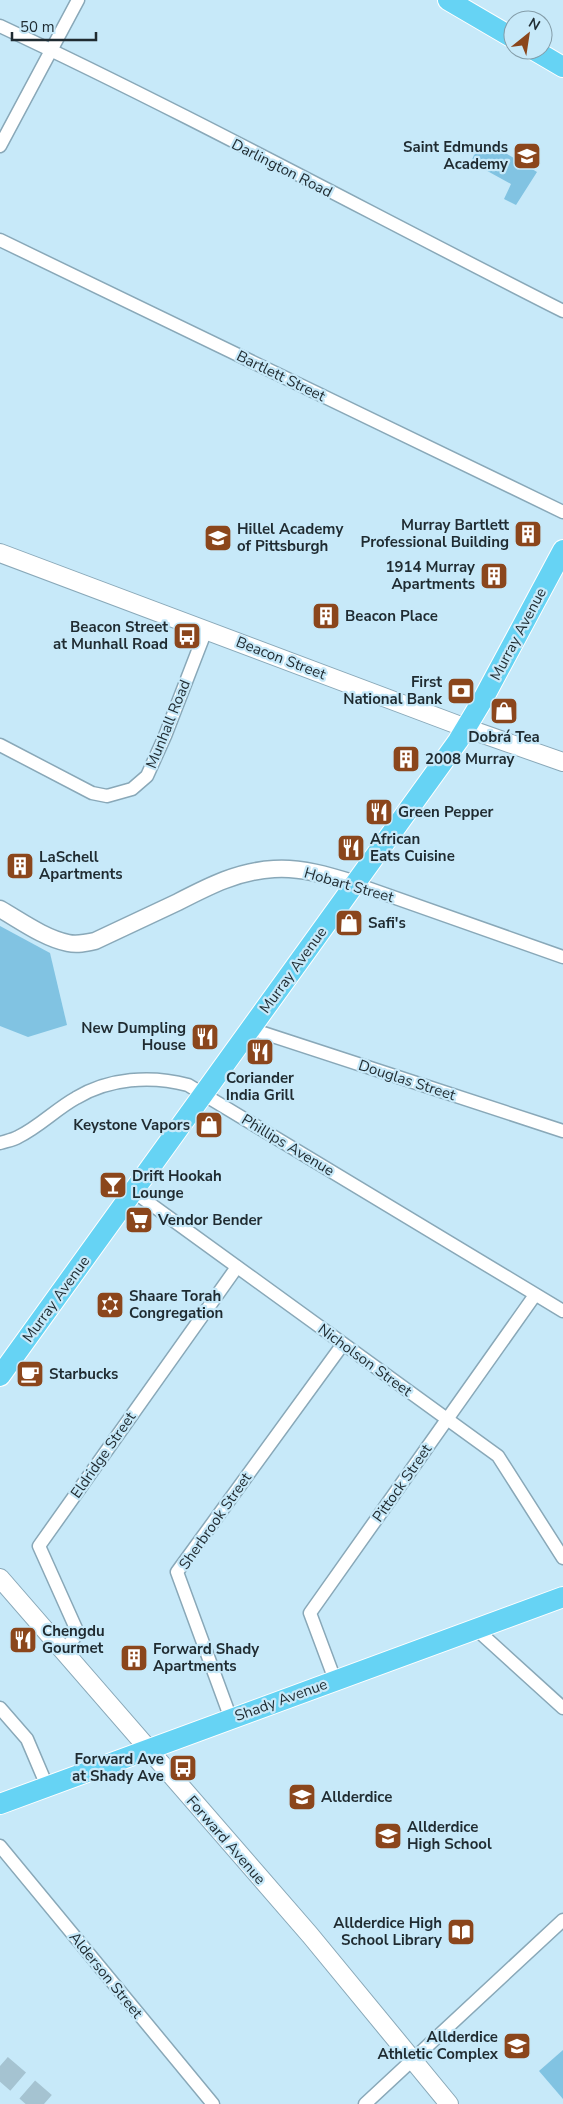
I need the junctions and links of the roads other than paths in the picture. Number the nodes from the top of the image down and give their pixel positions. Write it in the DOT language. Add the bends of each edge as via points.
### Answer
graph roads {
  1 [pos="78,0"];
  2 [pos="448,0"];
  3 [pos="0,26"];
  4 [pos="503,32"];
  5 [pos="51,49"];
  6 [pos="551,60"];
  7 [pos="563,67"];
  8 [pos="0,146"];
  9 [pos="0,240"];
  10 [pos="563,311"];
  11 [pos="563,512"];
  12 [pos="563,550"];
  13 [pos="0,553"];
  14 [pos="206,630"];
  15 [pos="466,728"];
  16 [pos="0,745"];
  17 [pos="563,762"];
  18 [pos="356,884"];
  19 [pos="0,909"];
  20 [pos="563,957"];
  21 [pos="251,1029"];
  22 [pos="203,1093"];
  23 [pos="563,1131"];
  24 [pos="0,1143"];
  25 [pos="134,1192"];
  26 [pos="237,1268"];
  27 [pos="536,1295"];
  28 [pos="563,1312"];
  29 [pos="343,1344"];
  30 [pos="0,1376"];
  31 [pos="447,1419"];
  32 [pos="563,1558"];
  33 [pos="0,1578"];
  34 [pos="563,1597"];
  35 [pos="476,1629"];
  36 [pos="63,1652"];
  37 [pos="334,1680"];
  38 [pos="0,1708"];
  39 [pos="563,1708"];
  40 [pos="231,1718"];
  41 [pos="147,1749"];
  42 [pos="47,1786"];
  43 [pos="0,1804"];
  44 [pos="0,1846"];
  45 [pos="563,1920"];
  46 [pos="413,2060"];
  47 [pos="212,2104"];
  48 [pos="365,2104"];
  49 [pos="449,2104"];
  1 -- 5 [label="street"];
  2 -- 4 [label="main road"];
  3 -- 5 [label="street, Darlington Road"];
  5 -- 8 [label="street"];
  5 -- 10 [label="street, Darlington Road"];
  6 -- 7 [label="main road"];
  9 -- 11 [label="street, Bartlett Street"];
  12 -- 15 [label="main road, Murray Avenue"];
  13 -- 14 [label="main road, Beacon Street"];
  14 -- 15 [label="main road, Beacon Street"];
  14 -- 16 [label="street, Munhall Road" via="147,776 132,789 107,796 92,793"];
  15 -- 17 [label="main road, Beacon Street"];
  15 -- 18 [label="main road, Murray Avenue"];
  18 -- 19 [label="street, Hobart Street" via="299,870 255,870 224,879 95,942 81,943 51,937"];
  18 -- 20 [label="street, Hobart Street"];
  18 -- 21 [label="main road, Murray Avenue"];
  21 -- 22 [label="main road, Murray Avenue"];
  21 -- 23 [label="street, Douglas Street"];
  22 -- 24 [label="street, Phillips Avenue" via="167,1080 119,1082 77,1097 18,1137"];
  22 -- 25 [label="main road, Murray Avenue"];
  22 -- 27 [label="street, Phillips Avenue"];
  25 -- 26 [label="street, Nicholson Street"];
  25 -- 30 [label="main road, Murray Avenue"];
  26 -- 29 [label="street, Nicholson Street"];
  26 -- 36 [label="street, Eldridge Street" via="39,1546 78,1633"];
  27 -- 28 [label="street, Phillips Avenue"];
  27 -- 31 [label="street, Pittock Street"];
  29 -- 31 [label="street, Nicholson Street"];
  29 -- 40 [label="street, Sherbrook Street" via="177,1572"];
  31 -- 32 [label="street, Nicholson Street" via="498,1456"];
  31 -- 37 [label="street, Pittock Street" via="310,1613"];
  33 -- 36 [label="main road, Forward Avenue"];
  34 -- 35 [label="main road, Shady Avenue"];
  35 -- 37 [label="main road, Shady Avenue"];
  35 -- 39 [label="street"];
  36 -- 41 [label="main road, Forward Avenue"];
  37 -- 40 [label="main road, Shady Avenue"];
  38 -- 42 [label="street" via="27,1739"];
  40 -- 41 [label="main road, Shady Avenue"];
  41 -- 42 [label="main road, Shady Avenue"];
  41 -- 46 [label="main road, Forward Avenue" via="310,1934"];
  42 -- 43 [label="main road, Shady Avenue"];
  44 -- 47 [label="street, Alderson Street"];
  45 -- 46 [label="street"];
  46 -- 48 [label="street"];
  46 -- 49 [label="main road, Forward Avenue"];
}
